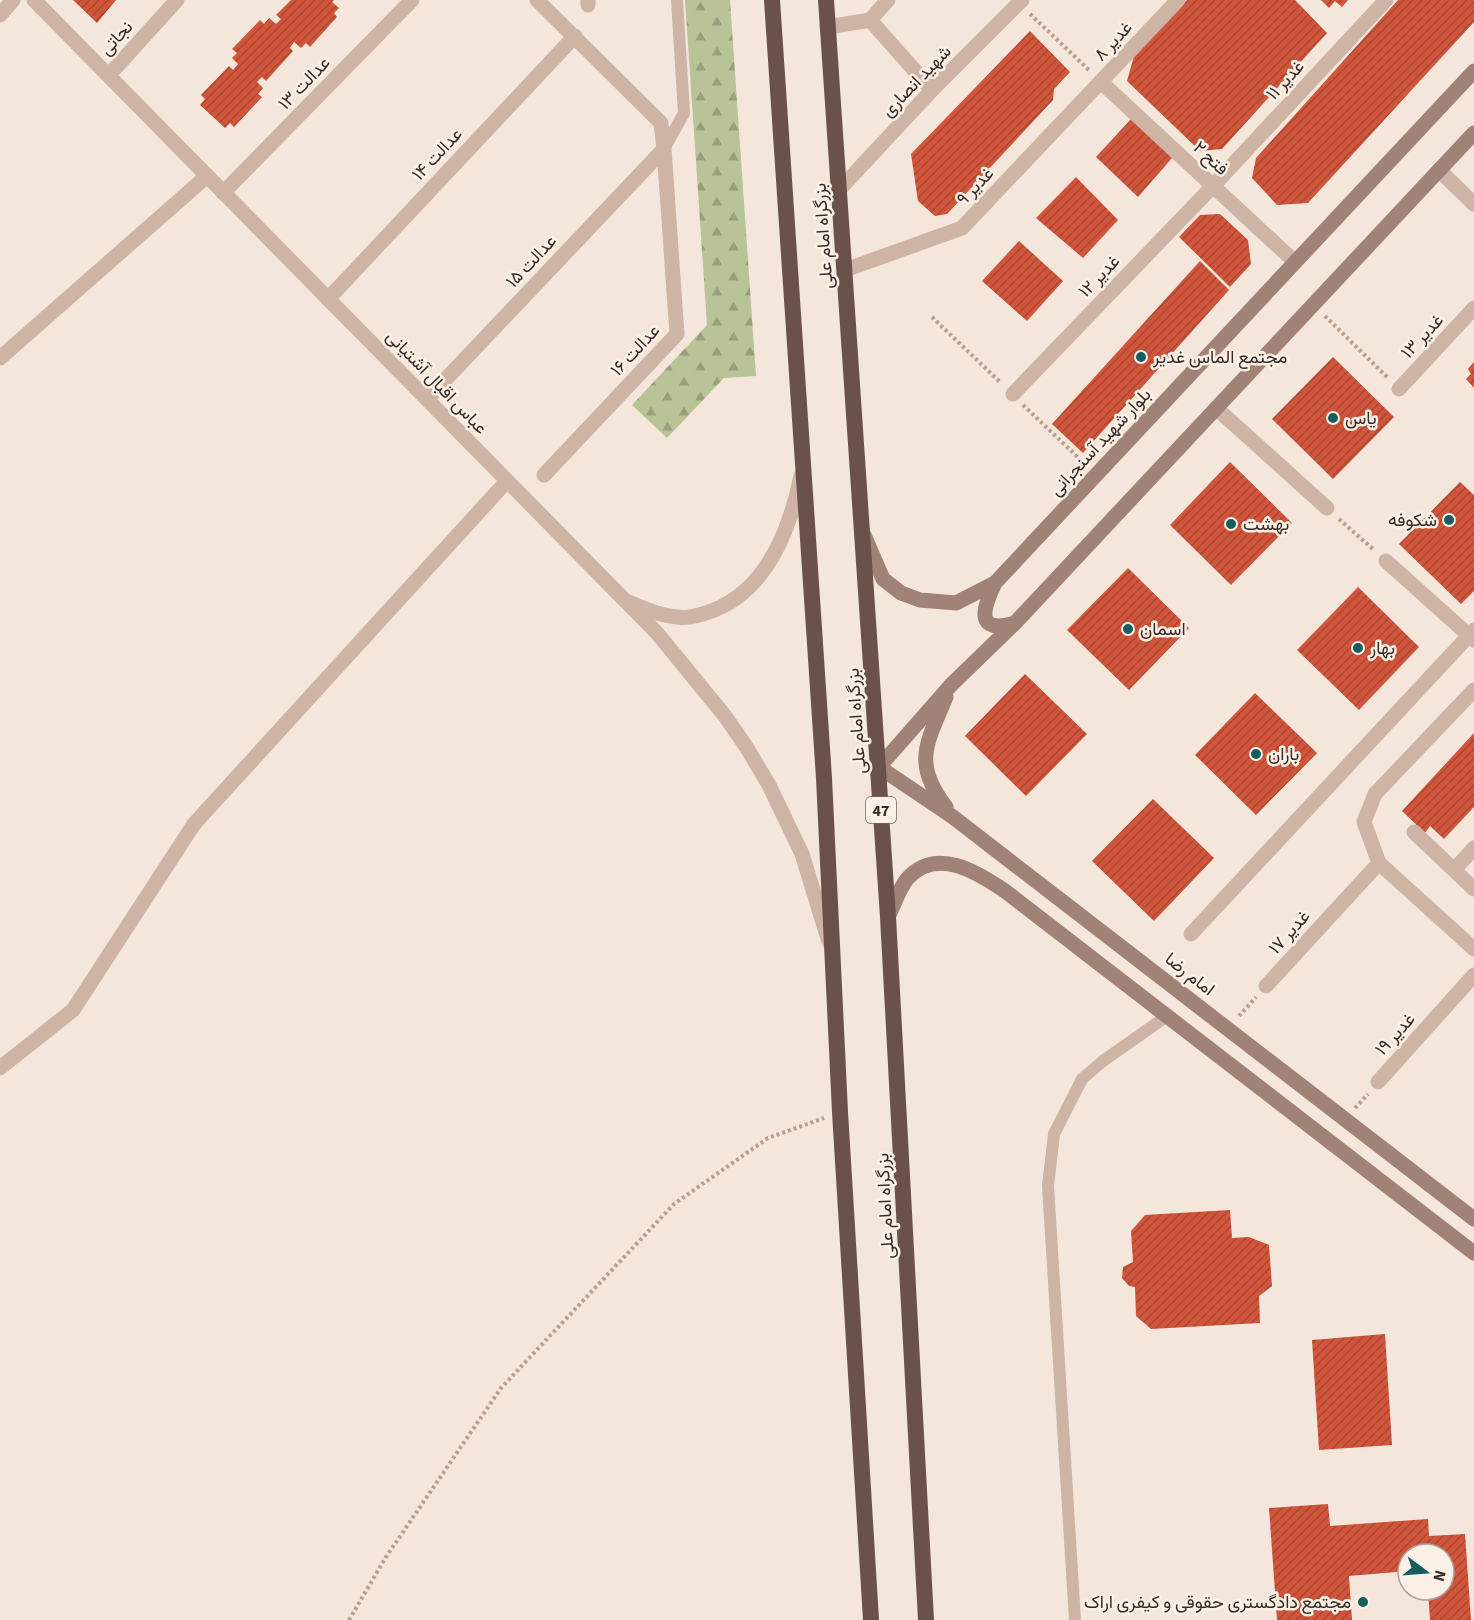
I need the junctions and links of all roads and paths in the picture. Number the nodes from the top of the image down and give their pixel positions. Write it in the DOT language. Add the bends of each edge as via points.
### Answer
graph roads {
  1 [pos="13,0"];
  2 [pos="34,0"];
  3 [pos="177,0"];
  4 [pos="412,0"];
  5 [pos="537,0"];
  6 [pos="677,0"];
  7 [pos="772,0"];
  8 [pos="826,0"];
  9 [pos="888,0"];
  10 [pos="1178,0"];
  11 [pos="1386,0"];
  12 [pos="1020,2"];
  13 [pos="0,15"];
  14 [pos="870,20"];
  15 [pos="828,27"];
  16 [pos="575,36"];
  17 [pos="1474,71"];
  18 [pos="109,75"];
  19 [pos="1101,82"];
  20 [pos="932,90"];
  21 [pos="1474,133"];
  22 [pos="664,148"];
  23 [pos="1439,170"];
  24 [pos="207,176"];
  25 [pos="1213,186"];
  26 [pos="839,190"];
  27 [pos="223,193"];
  28 [pos="1474,204"];
  29 [pos="1295,262"];
  30 [pos="845,270"];
  31 [pos="328,299"];
  32 [pos="1313,304"];
  33 [pos="1474,308"];
  34 [pos="0,358"];
  35 [pos="1399,389"];
  36 [pos="1012,394"];
  37 [pos="427,399"];
  38 [pos="1216,408"];
  39 [pos="802,468"];
  40 [pos="544,475"];
  41 [pos="507,481"];
  42 [pos="1327,508"];
  43 [pos="864,535"];
  44 [pos="1386,561"];
  45 [pos="996,583"];
  46 [pos="624,600"];
  47 [pos="1015,623"];
  48 [pos="1472,635"];
  49 [pos="951,685"];
  50 [pos="1474,690"];
  51 [pos="879,767"];
  52 [pos="953,817"];
  53 [pos="1414,832"];
  54 [pos="1474,848"];
  55 [pos="1378,863"];
  56 [pos="1021,868"];
  57 [pos="1454,870"];
  58 [pos="1474,889"];
  59 [pos="1005,891"];
  60 [pos="888,917"];
  61 [pos="1191,934"];
  62 [pos="1474,949"];
  63 [pos="832,953"];
  64 [pos="1474,975"];
  65 [pos="1266,986"];
  66 [pos="1167,1016"];
  67 [pos="1228,1028"];
  68 [pos="0,1068"];
  69 [pos="1378,1082"];
  70 [pos="840,1112"];
  71 [pos="1345,1119"];
  72 [pos="1474,1218"];
  73 [pos="1474,1253"];
  74 [pos="349,1620"];
  75 [pos="871,1620"];
  76 [pos="926,1620"];
  77 [pos="1075,1620"];
  1 -- 13 [label="street"];
  2 -- 18 [label="street, عباس اقبال آشتیانی"];
  3 -- 18 [label="street, نجاتی"];
  4 -- 27 [label="street, عدالت ۱۳"];
  5 -- 16 [label="street, عدالت ۱۶"];
  6 -- 22 [label="lane" via="684,113"];
  7 -- 39 [label="highway, بزرگراه امام علی"];
  8 -- 15 [label="highway, بزرگراه امام علی / 47"];
  9 -- 14 [label="street"];
  10 -- 19 [label="street, غدیر ۸"];
  11 -- 25 [label="street, غدیر ۱۱"];
  12 -- 19 [label="path"];
  12 -- 20 [label="street, شهید انصاری"];
  14 -- 15 [label="street"];
  14 -- 20 [label="street"];
  15 -- 26 [label="highway, بزرگراه امام علی / 47"];
  16 -- 22 [label="street, عدالت ۱۶" via="661,123"];
  16 -- 31 [label="street, عدالت ۱۴"];
  17 -- 29 [label="main road, بلوار شهید آسنجرانی"];
  18 -- 24 [label="street, عباس اقبال آشتیانی"];
  19 -- 25 [label="street, فتح ۲"];
  19 -- 30 [label="street, غدیر ۹" via="962,228"];
  20 -- 26 [label="street, شهید انصاری"];
  21 -- 23 [label="main road"];
  22 -- 37 [label="street, عدالت ۱۵"];
  22 -- 40 [label="street, عدالت ۱۶" via="677,334"];
  23 -- 28 [label="street"];
  23 -- 32 [label="main road"];
  24 -- 27 [label="street, عباس اقبال آشتیانی"];
  24 -- 34 [label="street"];
  25 -- 29 [label="street, فتح ۲"];
  25 -- 36 [label="street, غدیر ۱۲"];
  26 -- 30 [label="highway, بزرگراه امام علی / 47"];
  27 -- 31 [label="street, عباس اقبال آشتیانی"];
  29 -- 45 [label="main road, بلوار شهید آسنجرانی"];
  30 -- 43 [label="highway, بزرگراه امام علی / 47"];
  31 -- 37 [label="street, عباس اقبال آشتیانی"];
  32 -- 35 [label="path"];
  32 -- 38 [label="main road"];
  33 -- 35 [label="street, غدیر ۱۳"];
  37 -- 41 [label="street, عباس اقبال آشتیانی"];
  38 -- 42 [label="street"];
  38 -- 47 [label="main road"];
  39 -- 46 [label="street, عباس اقبال آشتیانی" via="788,527 761,573 742,595 706,614 680,618"];
  39 -- 63 [label="highway, بزرگراه امام علی"];
  41 -- 46 [label="street, عباس اقبال آشتیانی"];
  41 -- 68 [label="street" via="194,824 73,1010"];
  42 -- 44 [label="path"];
  43 -- 45 [label="main road, بلوار شهید آسنجرانی" via="883,579 920,600 956,603"];
  43 -- 51 [label="highway, بزرگراه امام علی / 47"];
  44 -- 48 [label="street"];
  45 -- 47 [label="main road" via="985,604 986,621 1002,627"];
  46 -- 63 [label="street" via="657,633 725,716 769,785 802,854"];
  47 -- 49 [label="main road"];
  48 -- 61 [label="street"];
  49 -- 51 [label="main road"];
  49 -- 52 [label="main road" via="926,744 925,759 928,779"];
  50 -- 55 [label="street" via="1376,794 1364,822"];
  51 -- 52 [label="main road, امام رضا"];
  51 -- 60 [label="highway, بزرگراه امام علی / 47"];
  52 -- 56 [label="main road, امام رضا"];
  53 -- 57 [label="street"];
  54 -- 57 [label="street"];
  55 -- 62 [label="street"];
  55 -- 65 [label="street, غدیر ۱۷"];
  56 -- 59 [label="main road" via="1007,873"];
  56 -- 67 [label="main road, امام رضا"];
  57 -- 58 [label="street"];
  59 -- 60 [label="main road" via="980,874 953,864 930,864 907,879"];
  59 -- 66 [label="main road"];
  60 -- 76 [label="highway, بزرگراه امام علی / 47"];
  63 -- 70 [label="highway, بزرگراه امام علی"];
  64 -- 69 [label="street, غدیر ۱۹"];
  65 -- 67 [label="path"];
  66 -- 73 [label="main road"];
  66 -- 77 [label="lane" via="1082,1079 1054,1134 1048,1186"];
  67 -- 71 [label="main road, امام رضا"];
  69 -- 71 [label="path, غدیر ۱۹"];
  70 -- 74 [label="path" via="768,1138 674,1204 501,1388 386,1557"];
  70 -- 75 [label="highway, بزرگراه امام علی"];
  71 -- 72 [label="main road, امام رضا"];
}
